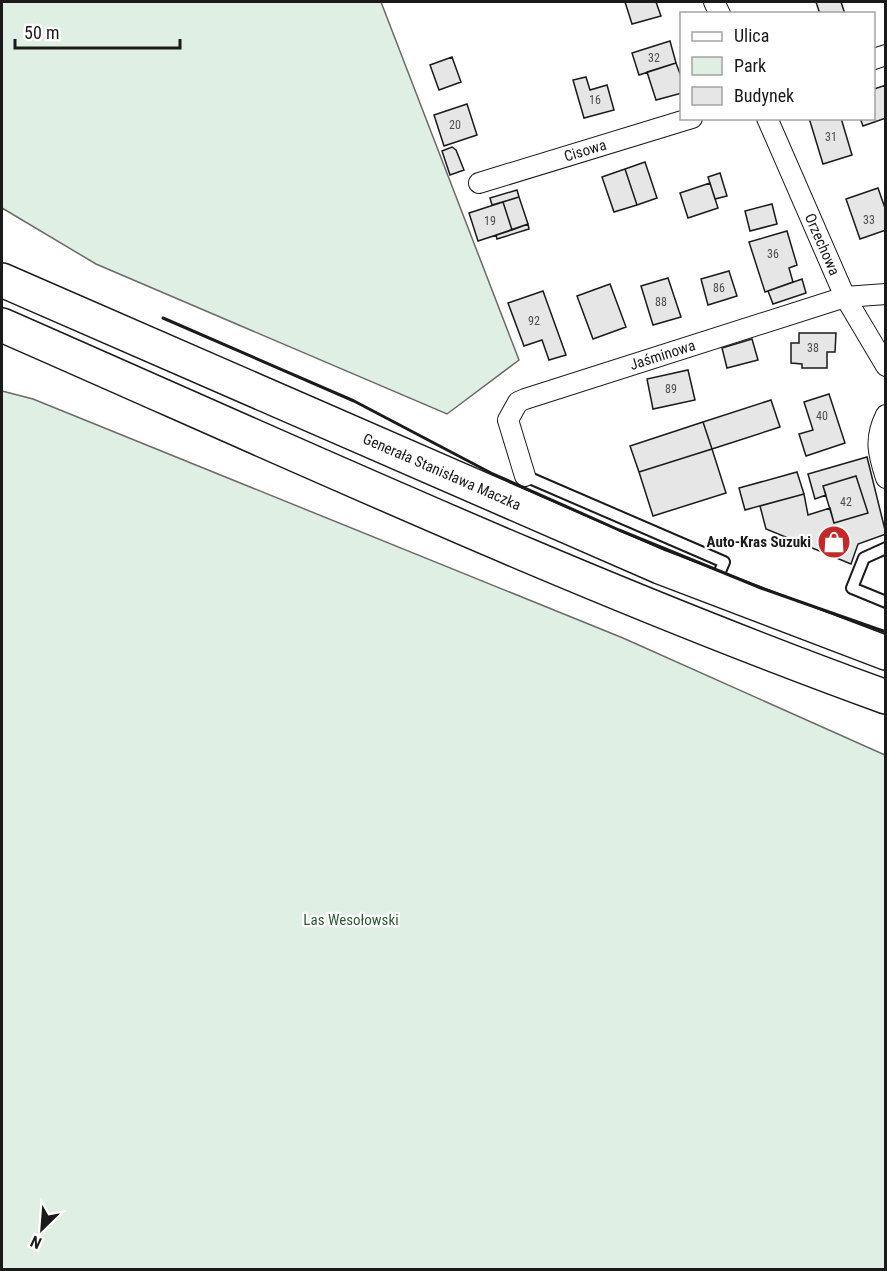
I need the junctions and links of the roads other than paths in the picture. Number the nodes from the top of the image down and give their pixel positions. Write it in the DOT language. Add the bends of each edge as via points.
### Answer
graph roads {
  1 [pos="685,120"];
  2 [pos="767,120"];
  3 [pos="479,183"];
  4 [pos="2,259"];
  5 [pos="2,280"];
  6 [pos="885,294"];
  7 [pos="845,297"];
  8 [pos="2,325"];
  9 [pos="2,345"];
  10 [pos="885,366"];
  11 [pos="211,371"];
  12 [pos="194,409"];
  13 [pos="885,415"];
  14 [pos="525,476"];
  15 [pos="885,478"];
  16 [pos="885,548"];
  17 [pos="713,589"];
  18 [pos="885,602"];
  19 [pos="885,653"];
  20 [pos="885,697"];
  1 -- 3 [label="street, Cisowa"];
  2 -- 7 [label="street, Orzechowa"];
  4 -- 11 [label="highway" via="51,286 142,323"];
  5 -- 11 [label="highway, Generała Stanisława Maczka"];
  6 -- 7 [label="street, Jaśminowa"];
  7 -- 10 [label="street, Orzechowa"];
  7 -- 14 [label="street, Jaśminowa" via="518,402 508,420"];
  8 -- 12 [label="highway"];
  9 -- 12 [label="highway" via="96,386"];
  11 -- 17 [label="highway, Generała Stanisława Maczka"];
  12 -- 20 [label="highway" via="744,645"];
  13 -- 15 [label="street" via="877,434"];
  14 -- 17 [label="lane" via="724,562"];
  16 -- 18 [label="lane" via="864,558 852,588"];
  17 -- 19 [label="highway, Generała Stanisława Maczka"];
}
